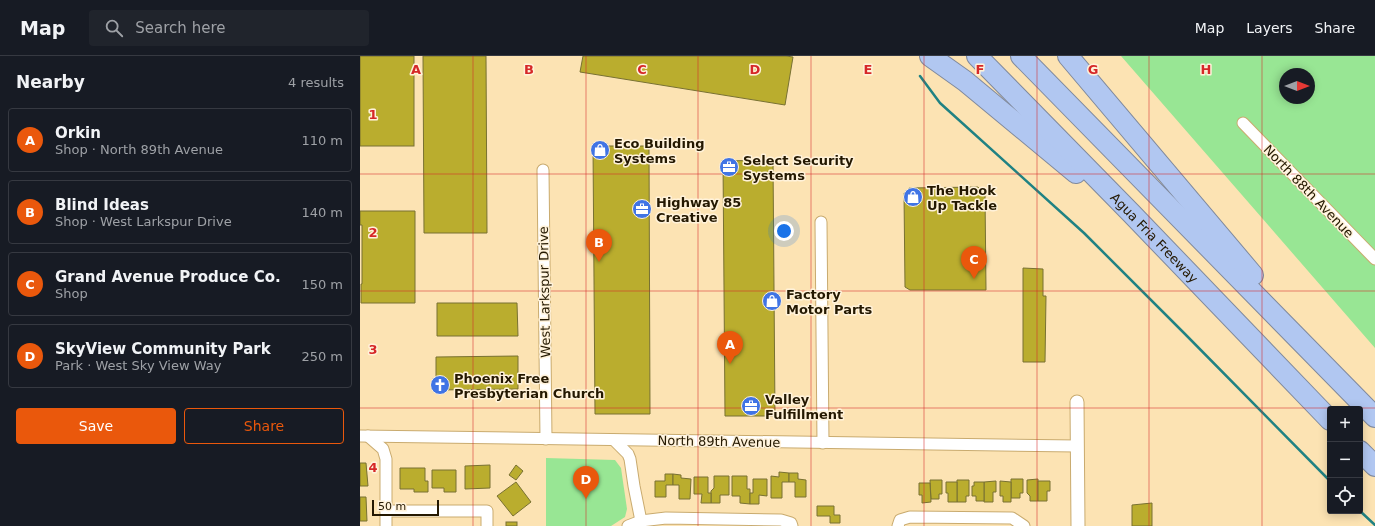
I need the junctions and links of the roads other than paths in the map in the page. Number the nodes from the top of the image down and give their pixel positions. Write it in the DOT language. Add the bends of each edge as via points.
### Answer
graph roads {
  1 [pos="930,56"];
  2 [pos="977,56"];
  3 [pos="1021,56"];
  4 [pos="1068,56"];
  5 [pos="1243,124"];
  6 [pos="543,170"];
  7 [pos="1131,213"];
  8 [pos="821,222"];
  9 [pos="1375,259"];
  10 [pos="1076,402"];
  11 [pos="1375,410"];
  12 [pos="1375,416"];
  13 [pos="1327,417"];
  14 [pos="364,436"];
  15 [pos="546,439"];
  16 [pos="614,440"];
  17 [pos="823,442"];
  18 [pos="1077,446"];
  19 [pos="1363,454"];
  20 [pos="1375,466"];
  21 [pos="386,511"];
  22 [pos="641,520"];
  23 [pos="988,522"];
  24 [pos="899,523"];
  25 [pos="792,524"];
  26 [pos="386,526"];
  27 [pos="487,526"];
  28 [pos="628,526"];
  29 [pos="1024,526"];
  30 [pos="1078,526"];
  1 -- 7 [label="highway" via="965,81 1083,180"];
  2 -- 7 [label="highway, Agua Fria Freeway"];
  3 -- 12 [label="highway"];
  4 -- 11 [label="highway" via="1270,295 1369,398"];
  5 -- 9 [label="street, North 88th Avenue"];
  6 -- 15 [label="street, West Larkspur Drive"];
  7 -- 13 [label="highway, Agua Fria Freeway"];
  8 -- 17 [label="street"];
  10 -- 18 [label="street"];
  14 -- 15 [label="street, North 89th Avenue"];
  14 -- 21 [label="street" via="383,449 385,454"];
  15 -- 16 [label="street, North 89th Avenue"];
  16 -- 17 [label="street, North 89th Avenue"];
  16 -- 22 [label="street" via="630,459"];
  17 -- 18 [label="street, North 89th Avenue"];
  18 -- 30 [label="street"];
  19 -- 20 [label="highway"];
  21 -- 26 [label="street"];
  21 -- 27 [label="street" via="487,511"];
  22 -- 25 [label="street" via="782,520"];
  22 -- 28 [label="street"];
  23 -- 24 [label="street" via="910,517"];
  23 -- 29 [label="street" via="1012,518"];
}
